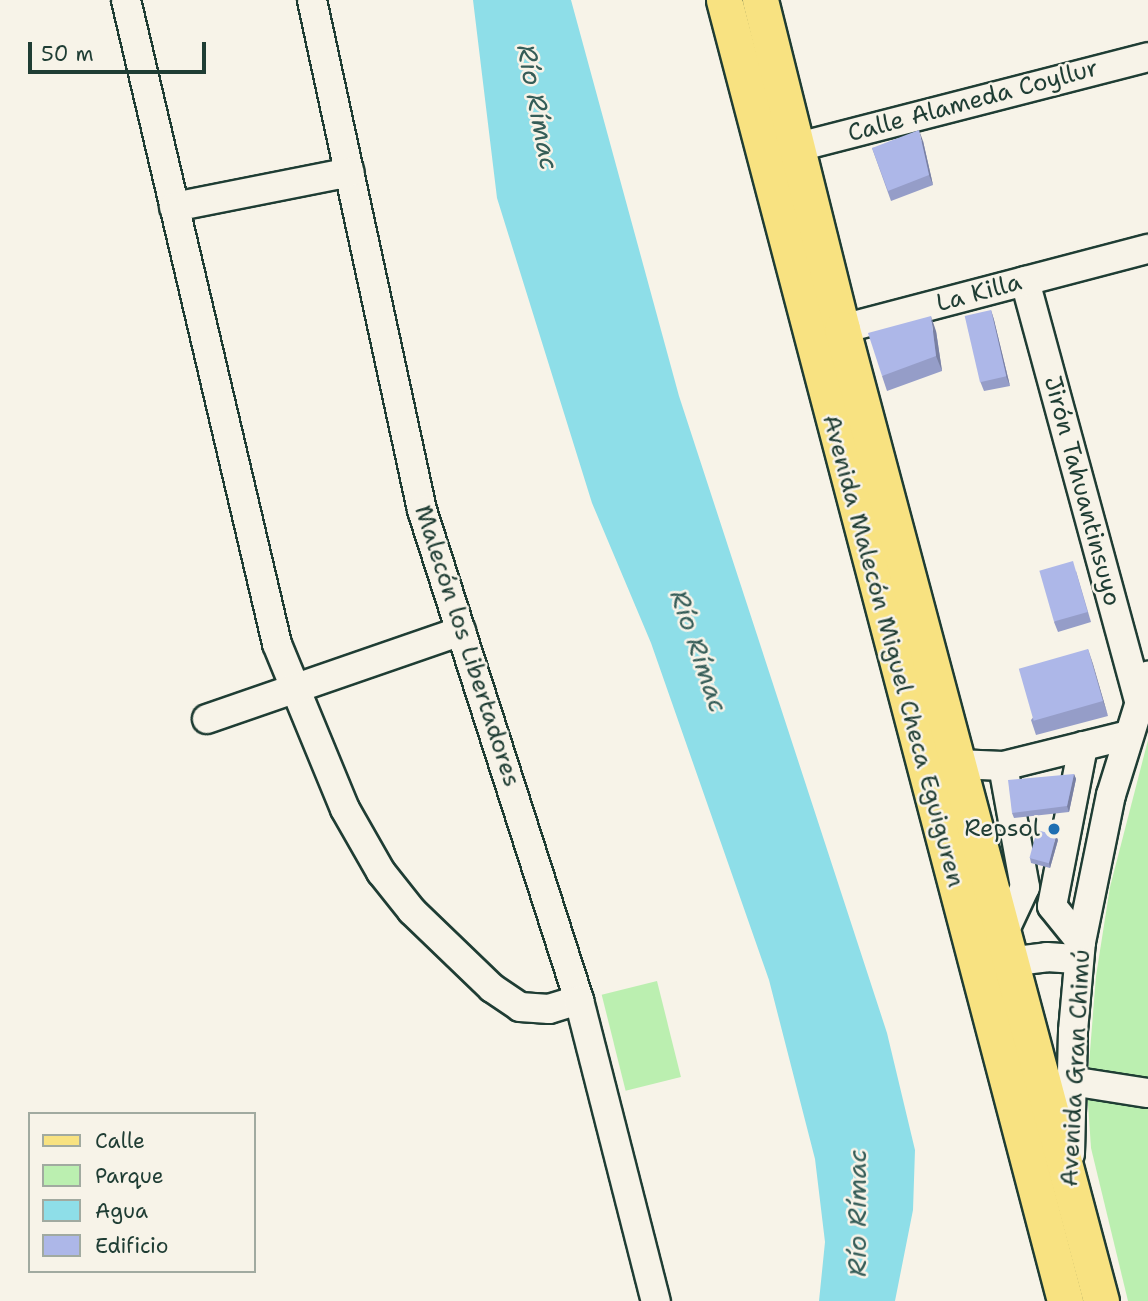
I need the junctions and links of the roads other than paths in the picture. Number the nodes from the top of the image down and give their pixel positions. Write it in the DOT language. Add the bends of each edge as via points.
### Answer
graph roads {
  1 [pos="126,0"];
  2 [pos="312,0"];
  3 [pos="724,0"];
  4 [pos="760,0"];
  5 [pos="1148,57"];
  6 [pos="798,147"];
  7 [pos="350,172"];
  8 [pos="174,206"];
  9 [pos="1148,249"];
  10 [pos="1025,281"];
  11 [pos="826,333"];
  12 [pos="461,631"];
  13 [pos="294,687"];
  14 [pos="1143,688"];
  15 [pos="206,719"];
  16 [pos="1128,735"];
  17 [pos="1083,746"];
  18 [pos="957,764"];
  19 [pos="1003,766"];
  20 [pos="1025,887"];
  21 [pos="1052,906"];
  22 [pos="1005,949"];
  23 [pos="1080,951"];
  24 [pos="579,999"];
  25 [pos="1071,1081"];
  26 [pos="1148,1093"];
  27 [pos="1069,1190"];
  28 [pos="654,1293"];
  29 [pos="1067,1301"];
  30 [pos="1101,1301"];
  1 -- 8 [label="street"];
  2 -- 7 [label="street, Malecón los Libertadores"];
  3 -- 11 [label="main road, Avenida Malecón Miguel Checa Eguiguren"];
  4 -- 6 [label="main road, Avenida Malecón Miguel Checa Eguiguren"];
  5 -- 6 [label="street, Calle Alameda Coyllur"];
  6 -- 11 [label="main road, Avenida Malecón Miguel Checa Eguiguren"];
  7 -- 8 [label="street"];
  7 -- 12 [label="street, Malecón los Libertadores" via="422,510"];
  8 -- 13 [label="street" via="277,644"];
  9 -- 10 [label="street, La Killa"];
  10 -- 11 [label="street, La Killa"];
  10 -- 14 [label="street, Jirón Tahuantinsuyo"];
  11 -- 18 [label="main road, Avenida Malecón Miguel Checa Eguiguren"];
  11 -- 29 [label="main road, Avenida Malecón Miguel Checa Eguiguren"];
  12 -- 13 [label="street"];
  12 -- 24 [label="street, Malecón los Libertadores"];
  13 -- 15 [label="street"];
  13 -- 24 [label="street" via="345,809 381,872 412,911 492,988 520,1007 550,1009"];
  14 -- 16 [label="street, Avenida Gran Chimú"];
  16 -- 17 [label="street"];
  16 -- 23 [label="street, Avenida Gran Chimú" via="1095,864"];
  17 -- 19 [label="street"];
  17 -- 21 [label="street"];
  18 -- 19 [label="street"];
  18 -- 22 [label="main road, Avenida Malecón Miguel Checa Eguiguren"];
  19 -- 20 [label="street"];
  20 -- 21 [label="street"];
  20 -- 22 [label="street"];
  21 -- 23 [label="street"];
  22 -- 23 [label="street" via="1047,957"];
  22 -- 27 [label="main road, Avenida Malecón Miguel Checa Eguiguren"];
  23 -- 25 [label="street, Avenida Gran Chimú"];
  24 -- 28 [label="street, Malecón los Libertadores"];
  25 -- 26 [label="street"];
  25 -- 27 [label="street, Avenida Gran Chimú"];
  27 -- 29 [label="street, Avenida Gran Chimú"];
  27 -- 30 [label="main road, Avenida Malecón Miguel Checa Eguiguren"];
}
